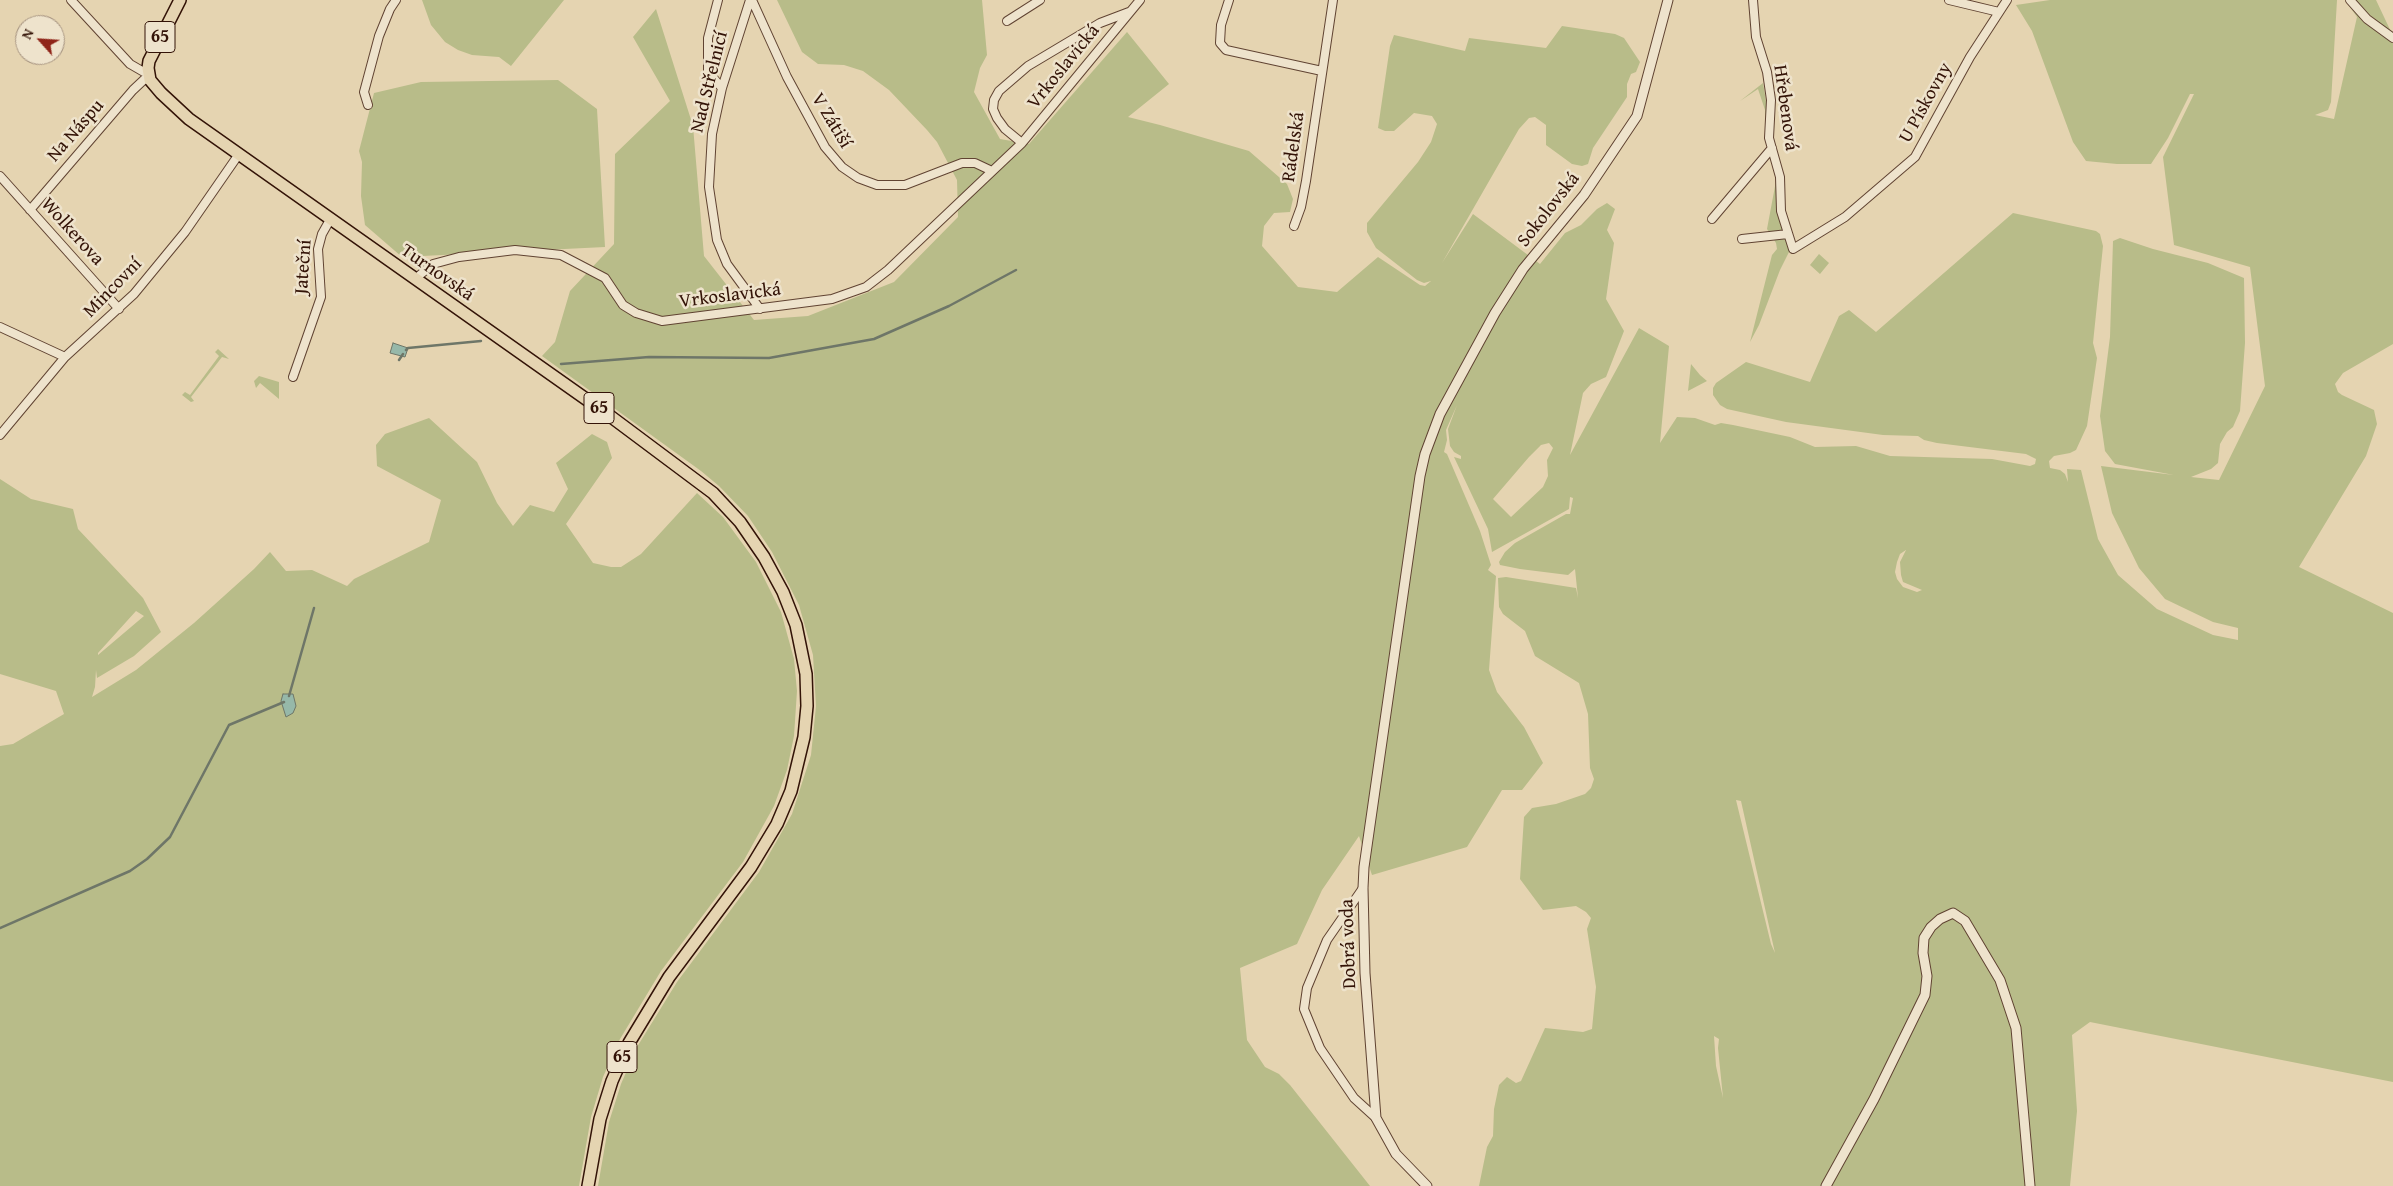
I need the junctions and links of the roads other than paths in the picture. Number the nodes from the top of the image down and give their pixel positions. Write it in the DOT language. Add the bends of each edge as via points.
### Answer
graph roads {
  1 [pos="71,0"];
  2 [pos="180,0"];
  3 [pos="396,0"];
  4 [pos="718,0"];
  5 [pos="751,0"];
  6 [pos="1040,0"];
  7 [pos="1140,0"];
  8 [pos="1229,0"];
  9 [pos="1333,0"];
  10 [pos="1668,0"];
  11 [pos="1753,0"];
  12 [pos="1949,0"];
  13 [pos="2007,0"];
  14 [pos="2350,0"];
  15 [pos="1131,11"];
  16 [pos="1999,12"];
  17 [pos="1007,21"];
  18 [pos="2393,38"];
  19 [pos="1322,71"];
  20 [pos="148,76"];
  21 [pos="722,88"];
  22 [pos="368,105"];
  23 [pos="1022,143"];
  24 [pos="1772,148"];
  25 [pos="239,154"];
  26 [pos="992,171"];
  27 [pos="0,176"];
  28 [pos="30,210"];
  29 [pos="331,218"];
  30 [pos="1712,218"];
  31 [pos="1294,226"];
  32 [pos="1788,234"];
  33 [pos="1742,239"];
  34 [pos="1793,249"];
  35 [pos="415,279"];
  36 [pos="119,309"];
  37 [pos="760,309"];
  38 [pos="0,327"];
  39 [pos="65,357"];
  40 [pos="293,377"];
  41 [pos="0,435"];
  42 [pos="1363,888"];
  43 [pos="1376,1118"];
  44 [pos="1424,1183"];
  45 [pos="588,1186"];
  46 [pos="1826,1186"];
  47 [pos="2030,1186"];
  1 -- 20 [label="street" via="130,64"];
  2 -- 20 [label="main road, 65" via="149,61"];
  3 -- 22 [label="street" via="379,36 364,92"];
  4 -- 21 [label="street" via="708,38 708,72"];
  5 -- 21 [label="street, Nad Střelnicí"];
  5 -- 26 [label="street, V Zátiší" via="787,77 825,147 842,168 877,185 905,185 962,163 975,163"];
  6 -- 17 [label="street"];
  7 -- 15 [label="street, Vrkoslavická"];
  8 -- 19 [label="street" via="1221,25 1220,43 1226,50"];
  9 -- 19 [label="street, Rádelská"];
  10 -- 42 [label="street, Sokolovská" via="1637,116 1584,194 1523,269 1490,322 1432,432 1420,476"];
  11 -- 24 [label="street, Hřebenová" via="1756,37 1770,92 1769,138"];
  12 -- 16 [label="street"];
  13 -- 16 [label="street, U Pískovny"];
  14 -- 18 [label="street" via="2367,19"];
  15 -- 23 [label="street, Vrkoslavická"];
  15 -- 23 [label="street, Vrkoslavická" via="1100,23 1028,66 999,91 993,109 1005,129"];
  16 -- 34 [label="street, U Pískovny" via="1970,57 1915,157 1845,217"];
  19 -- 31 [label="street, Rádelská" via="1301,207"];
  20 -- 25 [label="main road, Turnovská / 65" via="174,106"];
  20 -- 28 [label="street, Na Náspu"];
  21 -- 37 [label="street, Nad Střelnicí" via="712,134 709,188 717,240 727,264"];
  23 -- 26 [label="street, Vrkoslavická"];
  24 -- 30 [label="street"];
  24 -- 32 [label="street, Hřebenová" via="1780,177 1781,211"];
  25 -- 29 [label="main road, Turnovská / 65"];
  25 -- 36 [label="street, Mincovní" via="185,232"];
  26 -- 37 [label="street, Vrkoslavická" via="866,287 832,299"];
  27 -- 28 [label="street, Wolkerova"];
  28 -- 36 [label="street, Wolkerova"];
  29 -- 35 [label="main road, Turnovská / 65"];
  29 -- 40 [label="street, Jateční" via="318,249 321,297"];
  32 -- 33 [label="street"];
  32 -- 34 [label="street, Hřebenová"];
  35 -- 37 [label="street, Vrkoslavická" via="433,264 450,259 515,250 560,255 605,278 623,304 636,313 662,321"];
  35 -- 45 [label="main road, Turnovská / 65" via="610,416 695,479 730,510 764,557 790,608 803,657 806,722 796,772 783,810 762,850 669,977 629,1043 600,1119"];
  36 -- 39 [label="street, Mincovní"];
  38 -- 39 [label="street"];
  39 -- 41 [label="street, Mincovní"];
  42 -- 43 [label="street, Dobrá voda" via="1365,973"];
  42 -- 43 [label="street, Dobrá voda" via="1327,940 1306,988 1304,1009 1320,1048 1354,1098"];
  43 -- 44 [label="street, Dobrá voda" via="1396,1154"];
  46 -- 47 [label="street" via="1874,1099 1925,995 1928,976 1923,953 1924,938 1940,918 1953,913 1965,922 2000,980 2016,1028"];
}
